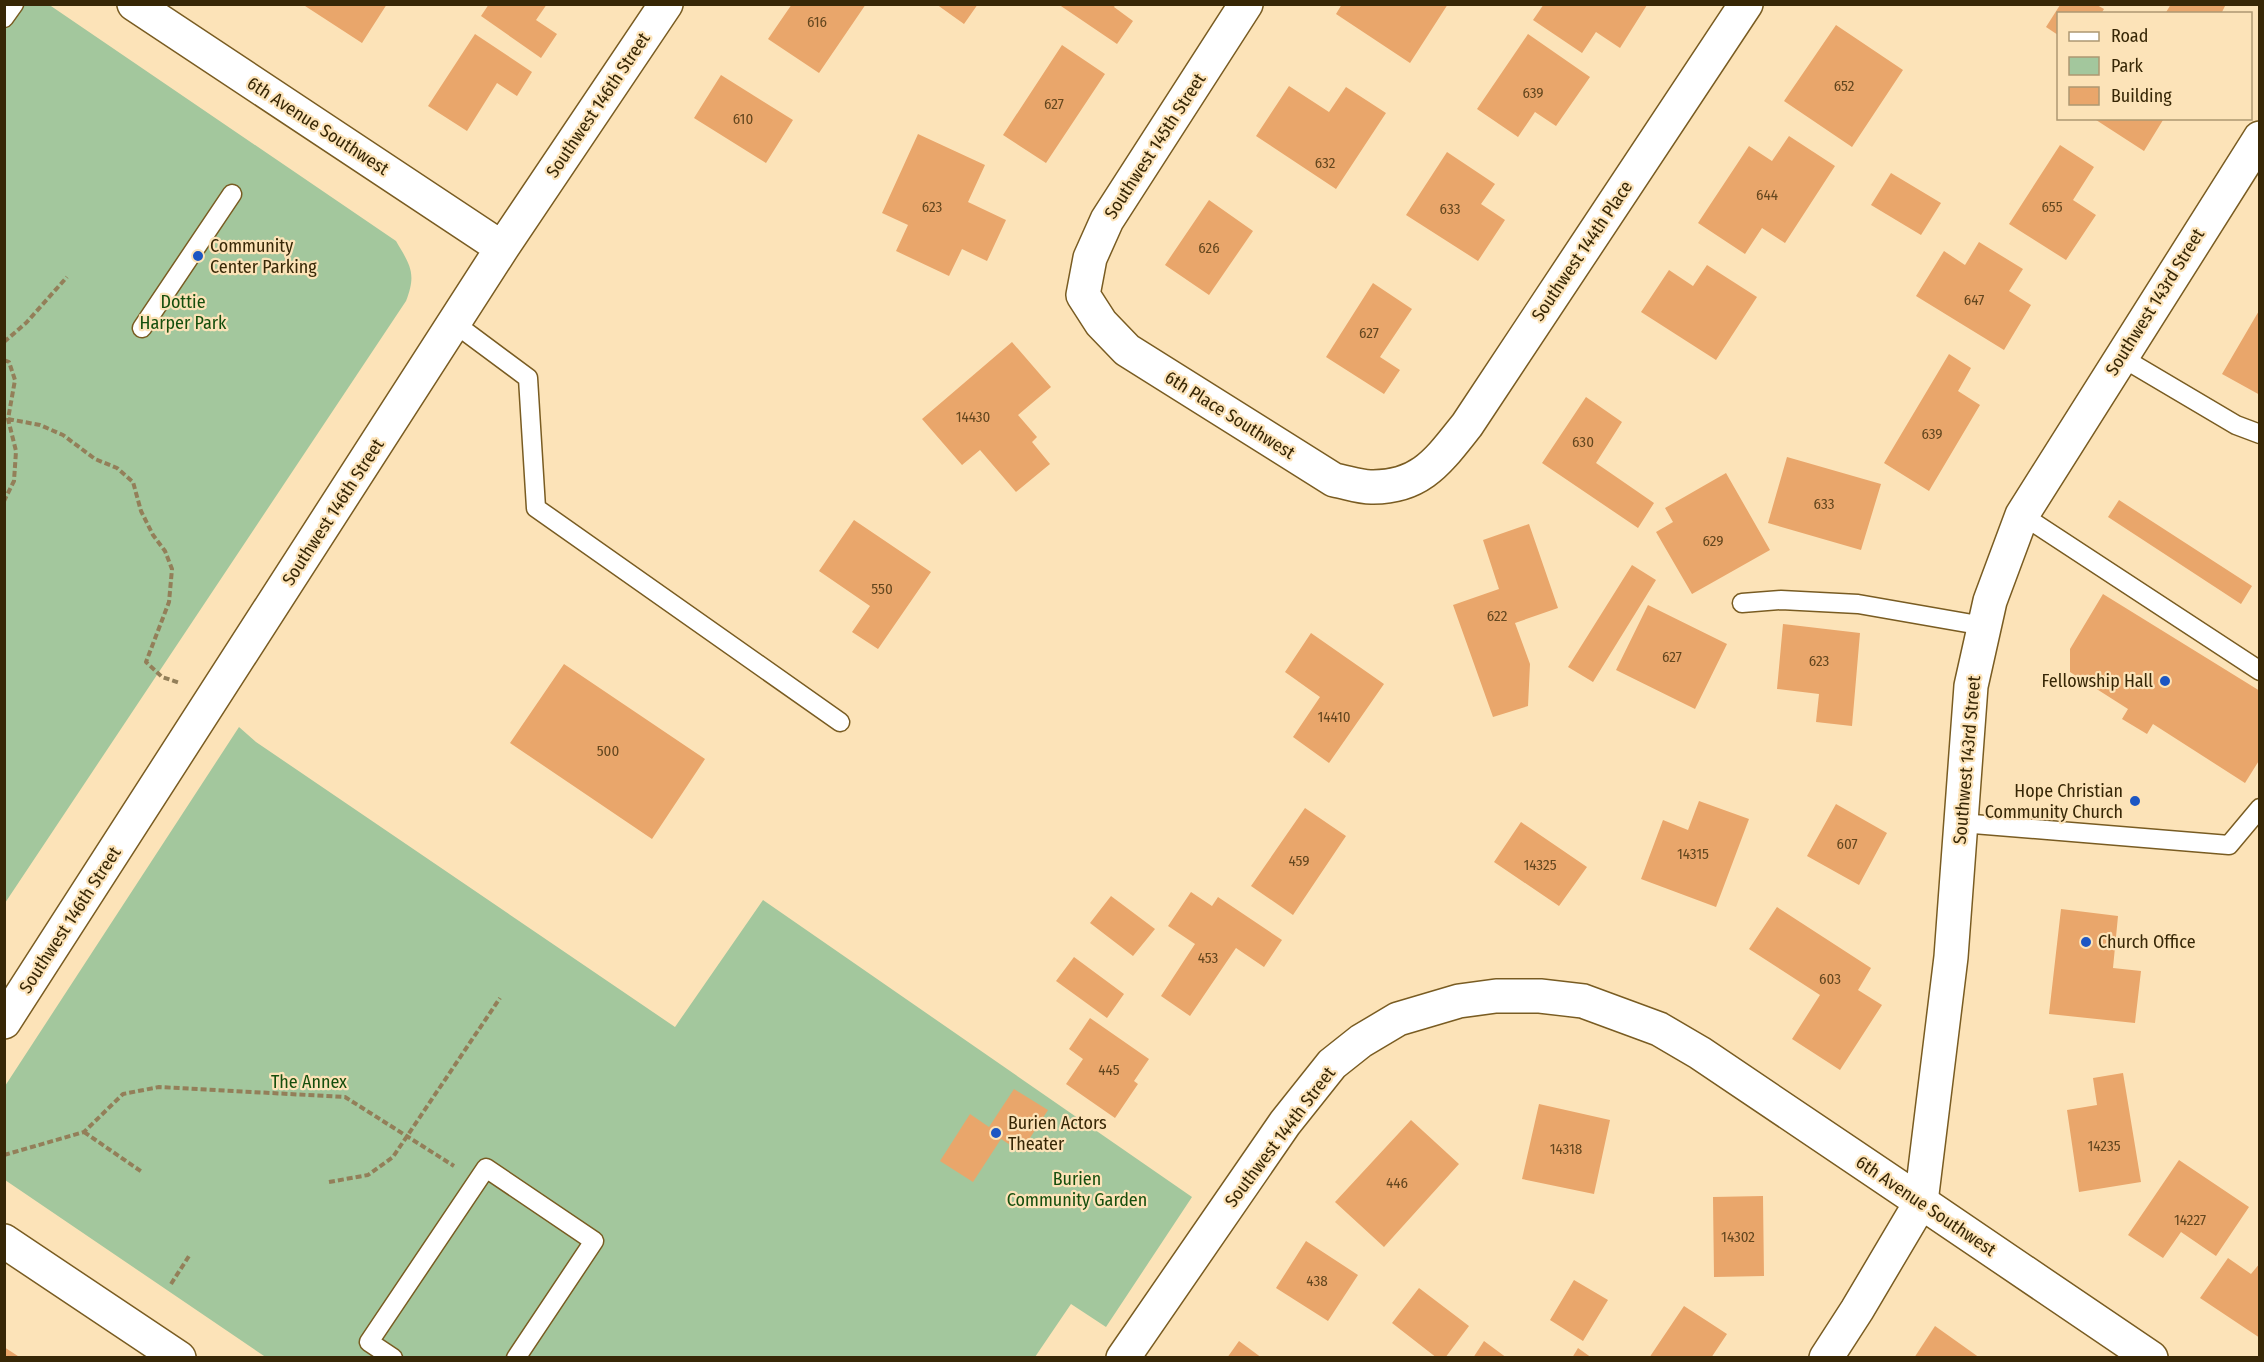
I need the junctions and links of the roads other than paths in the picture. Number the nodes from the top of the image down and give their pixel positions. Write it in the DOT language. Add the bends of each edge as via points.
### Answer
graph roads {
  1 [pos="14,4"];
  2 [pos="134,4"];
  3 [pos="666,4"];
  4 [pos="1246,4"];
  5 [pos="1746,4"];
  6 [pos="4,18"];
  7 [pos="2259,138"];
  8 [pos="232,194"];
  9 [pos="502,248"];
  10 [pos="1083,295"];
  11 [pos="454,323"];
  12 [pos="142,328"];
  13 [pos="2121,357"];
  14 [pos="2259,434"];
  15 [pos="1403,484"];
  16 [pos="2022,515"];
  17 [pos="1743,603"];
  18 [pos="1984,626"];
  19 [pos="2259,671"];
  20 [pos="840,722"];
  21 [pos="2259,808"];
  22 [pos="1961,823"];
  23 [pos="4,1022"];
  24 [pos="1700,1053"];
  25 [pos="1921,1202"];
  26 [pos="4,1241"];
  27 [pos="179,1358"];
  28 [pos="393,1358"];
  29 [pos="516,1358"];
  30 [pos="1123,1358"];
  31 [pos="1826,1358"];
  32 [pos="2151,1358"];
  1 -- 6 [label="lane"];
  2 -- 9 [label="street, 6th Avenue Southwest"];
  3 -- 9 [label="street, Southwest 146th Street"];
  4 -- 10 [label="street, Southwest 145th Street" via="1107,220 1090,258"];
  5 -- 15 [label="street, Southwest 144th Place" via="1467,424 1437,463"];
  7 -- 13 [label="street, Southwest 143rd Street"];
  8 -- 12 [label="lane"];
  9 -- 11 [label="street, Southwest 146th Street"];
  10 -- 15 [label="street, 6th Place Southwest" via="1126,350 1334,480 1370,487"];
  11 -- 20 [label="lane" via="528,378 536,508"];
  11 -- 23 [label="street, Southwest 146th Street"];
  13 -- 14 [label="lane" via="2236,425"];
  13 -- 16 [label="street, Southwest 143rd Street"];
  16 -- 18 [label="street, Southwest 143rd Street"];
  16 -- 19 [label="lane"];
  17 -- 18 [label="lane" via="1781,600 1858,604"];
  18 -- 22 [label="street, Southwest 143rd Street" via="1971,686"];
  21 -- 22 [label="lane" via="2229,845"];
  22 -- 25 [label="street, Southwest 143rd Street" via="1951,957"];
  24 -- 25 [label="street, 6th Avenue Southwest"];
  24 -- 30 [label="street, Southwest 144th Street" via="1659,1029 1624,1015 1583,1001 1540,996 1458,1001 1398,1019 1339,1058 1309,1091"];
  25 -- 31 [label="street, Southwest 143rd Street"];
  25 -- 32 [label="street, 6th Avenue Southwest"];
  26 -- 27 [label="street"];
  28 -- 29 [label="lane" via="369,1342 486,1168 594,1241"];
}
